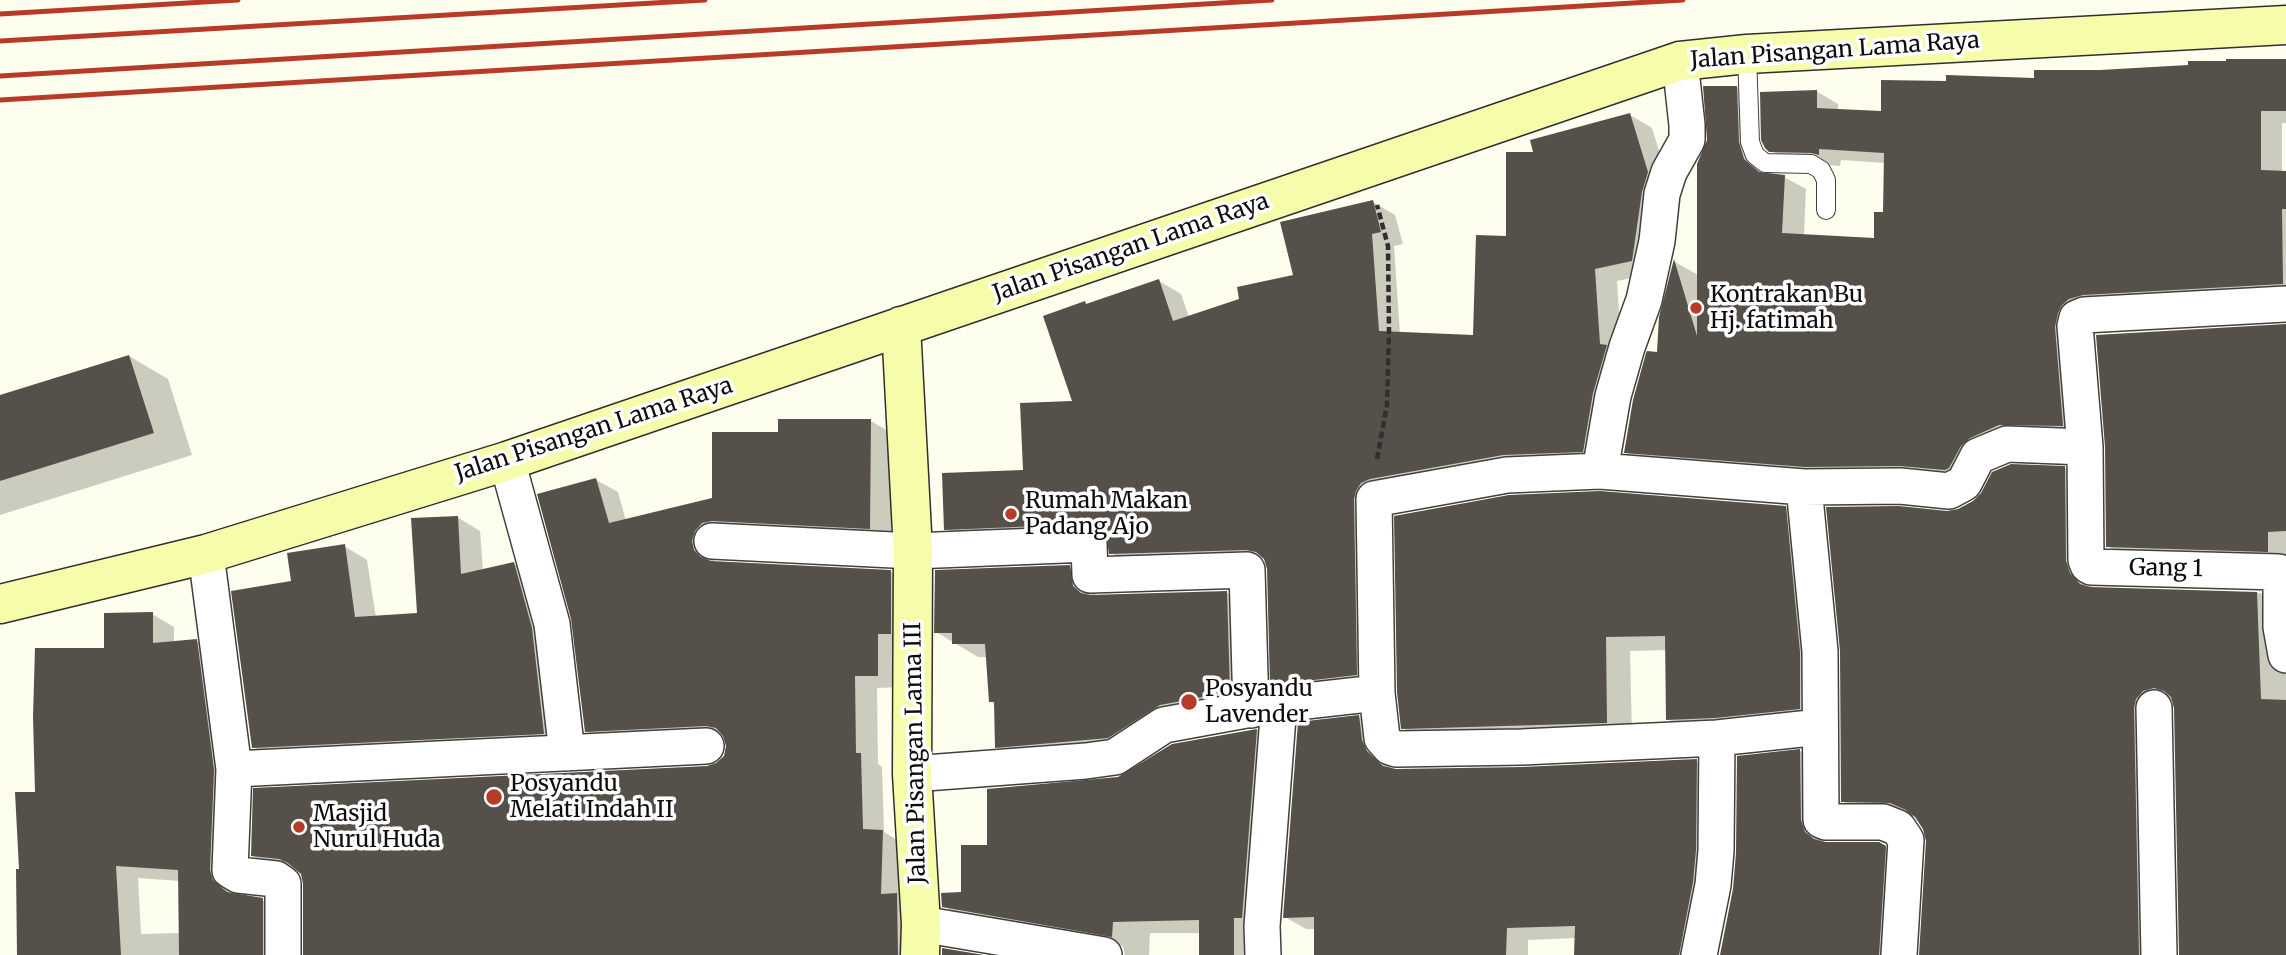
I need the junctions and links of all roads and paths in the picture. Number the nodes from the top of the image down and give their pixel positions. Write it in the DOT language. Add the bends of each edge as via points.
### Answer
graph roads {
  1 [pos="2286,25"];
  2 [pos="1747,54"];
  3 [pos="1680,61"];
  4 [pos="1367,169"];
  5 [pos="1826,210"];
  6 [pos="2286,304"];
  7 [pos="901,326"];
  8 [pos="2085,447"];
  9 [pos="507,461"];
  10 [pos="1600,471"];
  11 [pos="1804,487"];
  12 [pos="1374,499"];
  13 [pos="712,541"];
  14 [pos="913,551"];
  15 [pos="206,554"];
  16 [pos="0,604"];
  17 [pos="2286,655"];
  18 [pos="1377,693"];
  19 [pos="1265,707"];
  20 [pos="2154,708"];
  21 [pos="1820,727"];
  22 [pos="1717,738"];
  23 [pos="706,746"];
  24 [pos="567,753"];
  25 [pos="234,769"];
  26 [pos="912,774"];
  27 [pos="921,939"];
  28 [pos="283,955"];
  29 [pos="1104,955"];
  30 [pos="1263,955"];
  31 [pos="1699,955"];
  32 [pos="1899,955"];
  33 [pos="2159,955"];
  1 -- 2 [label="street, Jalan Pisangan Lama Raya"];
  2 -- 3 [label="street, Jalan Pisangan Lama Raya"];
  2 -- 5 [label="lane" via="1750,142 1755,155 1765,163 1811,164 1821,170 1826,180"];
  3 -- 4 [label="street, Jalan Pisangan Lama Raya"];
  3 -- 10 [label="street" via="1687,141 1662,194 1644,300 1613,396"];
  4 -- 7 [label="street, Jalan Pisangan Lama Raya"];
  4 -- 12 [label="path" via="1388,246 1387,405 1378,444"];
  6 -- 8 [label="street" via="2077,318"];
  7 -- 9 [label="street, Jalan Pisangan Lama Raya"];
  7 -- 14 [label="street, Jalan Pisangan Lama III"];
  8 -- 11 [label="street" via="2007,444 1978,456 1964,483 1949,491 1900,486"];
  8 -- 17 [label="street, Gang 1" via="2088,565 2278,572"];
  9 -- 15 [label="street, Jalan Pisangan Lama Raya"];
  9 -- 24 [label="street" via="552,624"];
  10 -- 11 [label="street"];
  10 -- 12 [label="street" via="1507,475"];
  11 -- 21 [label="street" via="1820,651"];
  12 -- 18 [label="street"];
  13 -- 14 [label="street"];
  14 -- 19 [label="street" via="1088,544 1090,575 1247,570"];
  14 -- 26 [label="street, Jalan Pisangan Lama III"];
  15 -- 16 [label="street, Jalan Pisangan Lama Raya"];
  15 -- 25 [label="street"];
  18 -- 19 [label="street"];
  18 -- 22 [label="street" via="1382,738 1396,749"];
  19 -- 26 [label="street" via="1164,725 1115,757"];
  19 -- 30 [label="street"];
  20 -- 33 [label="street"];
  21 -- 22 [label="street"];
  21 -- 32 [label="street" via="1821,820 1883,822 1898,828 1906,840"];
  22 -- 31 [label="street" via="1716,850"];
  23 -- 24 [label="street"];
  24 -- 25 [label="street"];
  25 -- 28 [label="street" via="230,870 238,875 276,878 283,884"];
  26 -- 27 [label="street, Jalan Pisangan Lama III"];
  27 -- 29 [label="street"];
}
